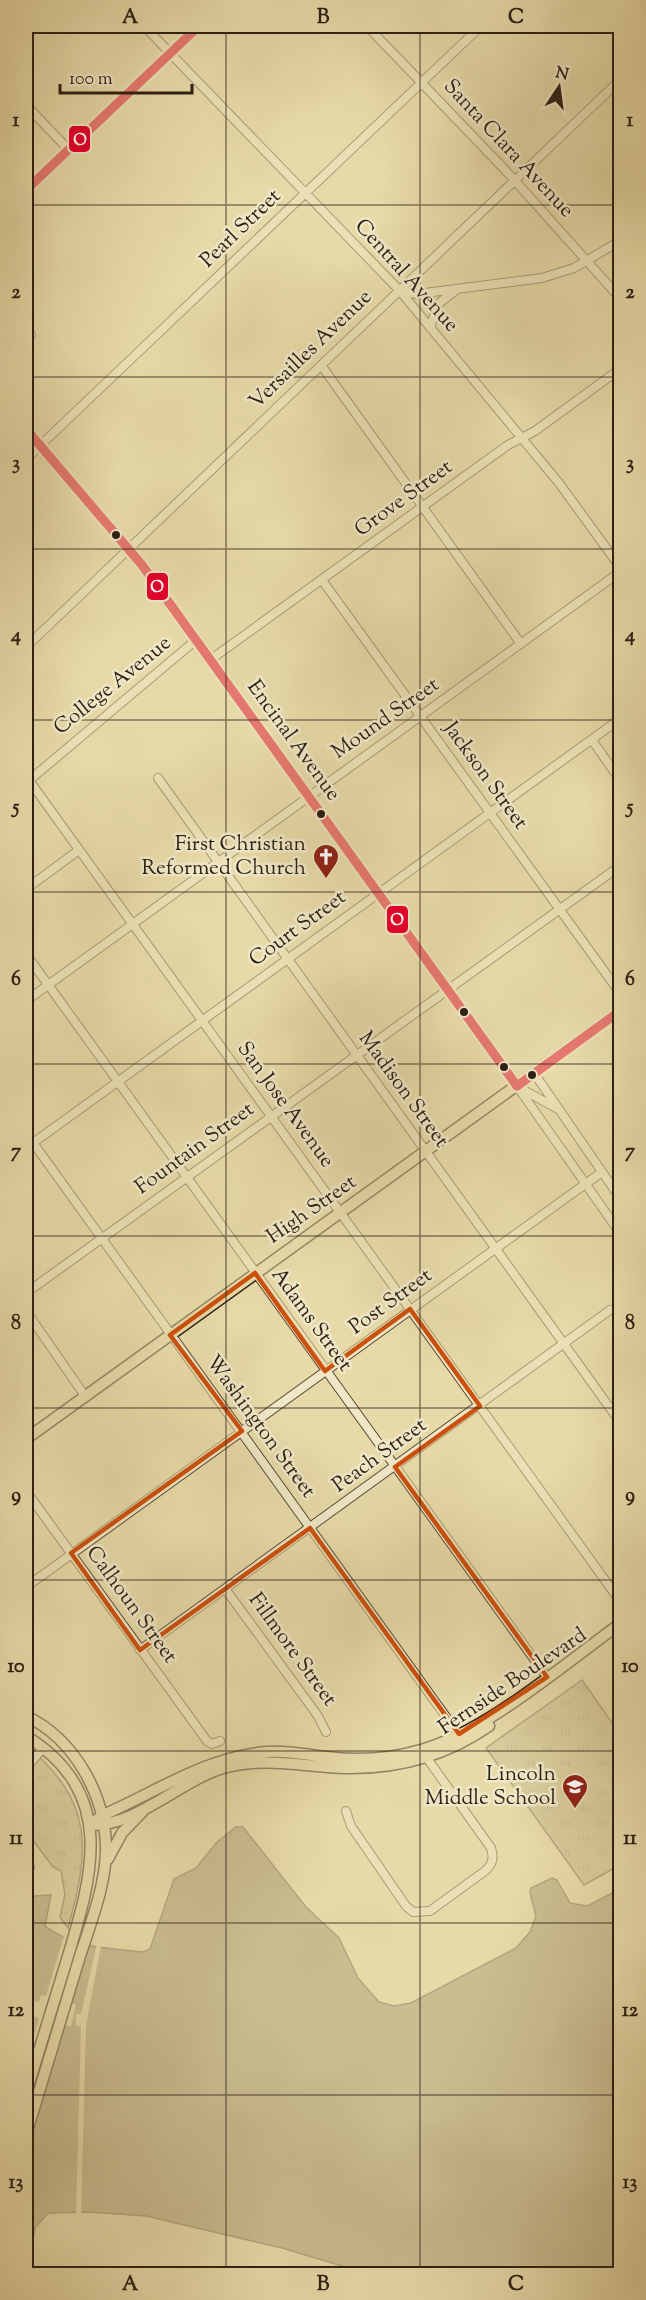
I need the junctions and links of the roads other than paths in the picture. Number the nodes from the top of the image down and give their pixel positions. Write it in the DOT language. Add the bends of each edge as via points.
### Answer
graph roads {
  1 [pos="144,26"];
  2 [pos="199,26"];
  3 [pos="367,26"];
  4 [pos="481,26"];
  5 [pos="170,52"];
  6 [pos="621,80"];
  7 [pos="421,82"];
  8 [pos="26,105"];
  9 [pos="68,149"];
  10 [pos="515,181"];
  11 [pos="26,190"];
  12 [pos="304,193"];
  13 [pos="621,241"];
  14 [pos="586,260"];
  15 [pos="457,290"];
  16 [pos="400,291"];
  17 [pos="621,298"];
  18 [pos="430,328"];
  19 [pos="321,365"];
  20 [pos="621,369"];
  21 [pos="26,429"];
  22 [pos="522,438"];
  23 [pos="40,446"];
  24 [pos="26,459"];
  25 [pos="423,507"];
  26 [pos="128,548"];
  27 [pos="621,567"];
  28 [pos="621,572"];
  29 [pos="322,580"];
  30 [pos="196,640"];
  31 [pos="521,644"];
  32 [pos="26,647"];
  33 [pos="210,660"];
  34 [pos="421,717"];
  35 [pos="621,719"];
  36 [pos="592,740"];
  37 [pos="158,777"];
  38 [pos="26,780"];
  39 [pos="621,780"];
  40 [pos="309,796"];
  41 [pos="490,814"];
  42 [pos="79,850"];
  43 [pos="218,863"];
  44 [pos="621,866"];
  45 [pos="26,889"];
  46 [pos="378,893"];
  47 [pos="560,909"];
  48 [pos="132,924"];
  49 [pos="26,954"];
  50 [pos="286,958"];
  51 [pos="47,985"];
  52 [pos="448,990"];
  53 [pos="621,993"];
  54 [pos="26,1001"];
  55 [pos="621,1011"];
  56 [pos="202,1021"];
  57 [pos="356,1056"];
  58 [pos="534,1073"];
  59 [pos="117,1081"];
  60 [pos="517,1086"];
  61 [pos="557,1108"];
  62 [pos="271,1116"];
  63 [pos="26,1133"];
  64 [pos="29,1145"];
  65 [pos="426,1152"];
  66 [pos="602,1172"];
  67 [pos="186,1178"];
  68 [pos="585,1184"];
  69 [pos="621,1198"];
  70 [pos="342,1213"];
  71 [pos="621,1233"];
  72 [pos="101,1238"];
  73 [pos="496,1248"];
  74 [pos="255,1274"];
  75 [pos="26,1293"];
  76 [pos="411,1309"];
  77 [pos="26,1311"];
  78 [pos="610,1311"];
  79 [pos="170,1335"];
  80 [pos="565,1345"];
  81 [pos="326,1371"];
  82 [pos="85,1396"];
  83 [pos="480,1406"];
  84 [pos="621,1422"];
  85 [pos="242,1431"];
  86 [pos="26,1439"];
  87 [pos="396,1467"];
  88 [pos="26,1491"];
  89 [pos="310,1528"];
  90 [pos="71,1553"];
  91 [pos="26,1587"];
  92 [pos="226,1590"];
  93 [pos="621,1601"];
  94 [pos="621,1624"];
  95 [pos="621,1633"];
  96 [pos="140,1650"];
  97 [pos="547,1677"];
  98 [pos="26,1716"];
  99 [pos="326,1732"];
  100 [pos="26,1736"];
  101 [pos="462,1738"];
  102 [pos="220,1741"];
  103 [pos="43,1748"];
  104 [pos="424,1754"];
  105 [pos="26,1768"];
  106 [pos="146,1808"];
  107 [pos="346,1811"];
  108 [pos="104,1820"];
  109 [pos="90,1825"];
  110 [pos="105,1868"];
  111 [pos="26,2093"];
  112 [pos="26,2135"];
  1 -- 5 [label="street, Central Avenue"];
  2 -- 5 [label="street"];
  3 -- 7 [label="street, Santa Clara Avenue"];
  4 -- 7 [label="street, Pearl Street"];
  5 -- 9 [label="street"];
  5 -- 12 [label="street, Central Avenue"];
  6 -- 10 [label="street, Versailles Avenue"];
  7 -- 10 [label="street, Santa Clara Avenue"];
  7 -- 12 [label="street, Pearl Street"];
  8 -- 9 [label="street"];
  9 -- 11 [label="street"];
  10 -- 14 [label="street, Santa Clara Avenue"];
  10 -- 16 [label="street, Versailles Avenue"];
  12 -- 16 [label="street, Central Avenue"];
  12 -- 23 [label="street, Pearl Street"];
  13 -- 14 [label="street"];
  14 -- 15 [label="street" via="542,278"];
  14 -- 17 [label="street, Santa Clara Avenue"];
  15 -- 16 [label="street" via="417,294"];
  15 -- 18 [label="street" via="438,304"];
  16 -- 18 [label="street, Central Avenue"];
  16 -- 19 [label="street, Versailles Avenue"];
  18 -- 22 [label="street, Central Avenue"];
  19 -- 25 [label="street"];
  19 -- 26 [label="street, Versailles Avenue"];
  20 -- 22 [label="street, Grove Street"];
  21 -- 23 [label="main road, Encinal Avenue"];
  22 -- 25 [label="street, Grove Street"];
  22 -- 27 [label="street, Central Avenue"];
  23 -- 24 [label="street, Pearl Street"];
  23 -- 26 [label="main road, Encinal Avenue"];
  25 -- 29 [label="street, Grove Street"];
  25 -- 31 [label="street"];
  26 -- 30 [label="main road, Encinal Avenue"];
  26 -- 32 [label="street, Versailles Avenue"];
  28 -- 31 [label="street, Mound Street"];
  29 -- 33 [label="street, Grove Street"];
  29 -- 34 [label="street, Jackson Street"];
  30 -- 33 [label="main road, Encinal Avenue"];
  30 -- 38 [label="street, College Avenue"];
  31 -- 34 [label="street, Mound Street"];
  33 -- 40 [label="main road, Encinal Avenue"];
  34 -- 40 [label="street, Mound Street"];
  34 -- 41 [label="street, Jackson Street"];
  35 -- 36 [label="street, Court Street"];
  36 -- 39 [label="street"];
  36 -- 41 [label="street, Court Street"];
  37 -- 43 [label="street, Madison Street"];
  38 -- 42 [label="street, San Jose Avenue"];
  40 -- 43 [label="street, Mound Street"];
  40 -- 46 [label="main road, Encinal Avenue"];
  41 -- 46 [label="street, Court Street"];
  41 -- 47 [label="street, Jackson Street"];
  42 -- 45 [label="street"];
  42 -- 48 [label="street, San Jose Avenue"];
  43 -- 48 [label="street, Mound Street"];
  43 -- 50 [label="street, Madison Street"];
  44 -- 47 [label="street, Fountain Street"];
  46 -- 50 [label="street, Court Street"];
  46 -- 52 [label="main road, Encinal Avenue"];
  47 -- 52 [label="street, Fountain Street"];
  47 -- 53 [label="street, Jackson Street"];
  48 -- 51 [label="street, Mound Street"];
  48 -- 56 [label="street, San Jose Avenue"];
  49 -- 51 [label="street, Adams Street"];
  50 -- 56 [label="street, Court Street"];
  50 -- 57 [label="street, Madison Street"];
  51 -- 54 [label="street, Mound Street"];
  51 -- 59 [label="street, Adams Street"];
  52 -- 57 [label="street, Fountain Street"];
  52 -- 60 [label="main road, Encinal Avenue"];
  55 -- 58 [label="main road, High Street"];
  56 -- 59 [label="street, Court Street"];
  56 -- 62 [label="street, San Jose Avenue"];
  57 -- 62 [label="street, Fountain Street"];
  57 -- 65 [label="street, Madison Street"];
  58 -- 60 [label="main road, High Street"];
  58 -- 61 [label="street, Encinal Avenue"];
  59 -- 64 [label="street, Court Street"];
  59 -- 67 [label="street, Adams Street"];
  60 -- 61 [label="street, Encinal Avenue"];
  60 -- 65 [label="main road, High Street"];
  60 -- 68 [label="street, Encinal Avenue"];
  61 -- 66 [label="street, Encinal Avenue"];
  62 -- 67 [label="street, Fountain Street"];
  62 -- 70 [label="street, San Jose Avenue"];
  63 -- 64 [label="street, Washington Street"];
  64 -- 72 [label="street, Washington Street"];
  65 -- 70 [label="main road, High Street"];
  65 -- 73 [label="street, Madison Street"];
  66 -- 68 [label="street, Post Street"];
  66 -- 69 [label="street, Encinal Avenue"];
  67 -- 72 [label="street, Fountain Street"];
  67 -- 74 [label="street, Adams Street"];
  68 -- 71 [label="street, Encinal Avenue"];
  68 -- 73 [label="street, Post Street"];
  70 -- 74 [label="main road, High Street"];
  70 -- 76 [label="street, San Jose Avenue"];
  72 -- 75 [label="street, Fountain Street"];
  72 -- 79 [label="street, Washington Street"];
  73 -- 76 [label="street, Post Street"];
  73 -- 80 [label="street, Madison Street"];
  74 -- 79 [label="main road, High Street"];
  74 -- 81 [label="street, Adams Street"];
  76 -- 81 [label="street, Post Street"];
  76 -- 83 [label="street, San Jose Avenue"];
  77 -- 82 [label="street"];
  78 -- 80 [label="street, Peach Street"];
  79 -- 82 [label="main road, High Street"];
  79 -- 85 [label="street, Washington Street"];
  80 -- 83 [label="street, Peach Street"];
  80 -- 84 [label="street, Madison Street"];
  81 -- 85 [label="street, Post Street"];
  81 -- 87 [label="street, Adams Street"];
  82 -- 86 [label="main road, High Street"];
  83 -- 87 [label="street, Peach Street"];
  83 -- 93 [label="street, San Jose Avenue"];
  85 -- 89 [label="street, Washington Street"];
  85 -- 90 [label="street, Post Street"];
  87 -- 89 [label="street, Peach Street"];
  87 -- 97 [label="street, Adams Street"];
  88 -- 90 [label="street, Calhoun Street"];
  89 -- 92 [label="street, Peach Street"];
  89 -- 101 [label="street, Washington Street"];
  90 -- 91 [label="street, Post Street"];
  90 -- 96 [label="street, Calhoun Street"];
  92 -- 96 [label="street, Peach Street"];
  92 -- 99 [label="street, Fillmore Street"];
  94 -- 97 [label="main road, Fernside Boulevard"];
  95 -- 101 [label="main road, Fernside Boulevard"];
  96 -- 102 [label="street, Calhoun Street" via="207,1741"];
  97 -- 101 [label="main road, Fernside Boulevard"];
  98 -- 108 [label="main road" via="71,1751 91,1784"];
  100 -- 103 [label="main road"];
  101 -- 104 [label="main road, Fernside Boulevard"];
  103 -- 105 [label="street"];
  103 -- 109 [label="main road" via="72,1782"];
  104 -- 106 [label="main road, Fernside Boulevard" via="374,1767 281,1761 240,1764 209,1773"];
  104 -- 107 [label="street" via="491,1848 492,1865 485,1871 430,1911 414,1912 351,1826"];
  104 -- 108 [label="main road, Fernside Boulevard" via="348,1759 283,1751 237,1756 207,1764"];
  106 -- 108 [label="main road, Fernside Boulevard"];
  106 -- 110 [label="main road" via="122,1833"];
  108 -- 109 [label="main road, Fernside Boulevard"];
  108 -- 110 [label="main road"];
  109 -- 111 [label="main road" via="91,1868 78,1923"];
  110 -- 112 [label="main road"];
}
